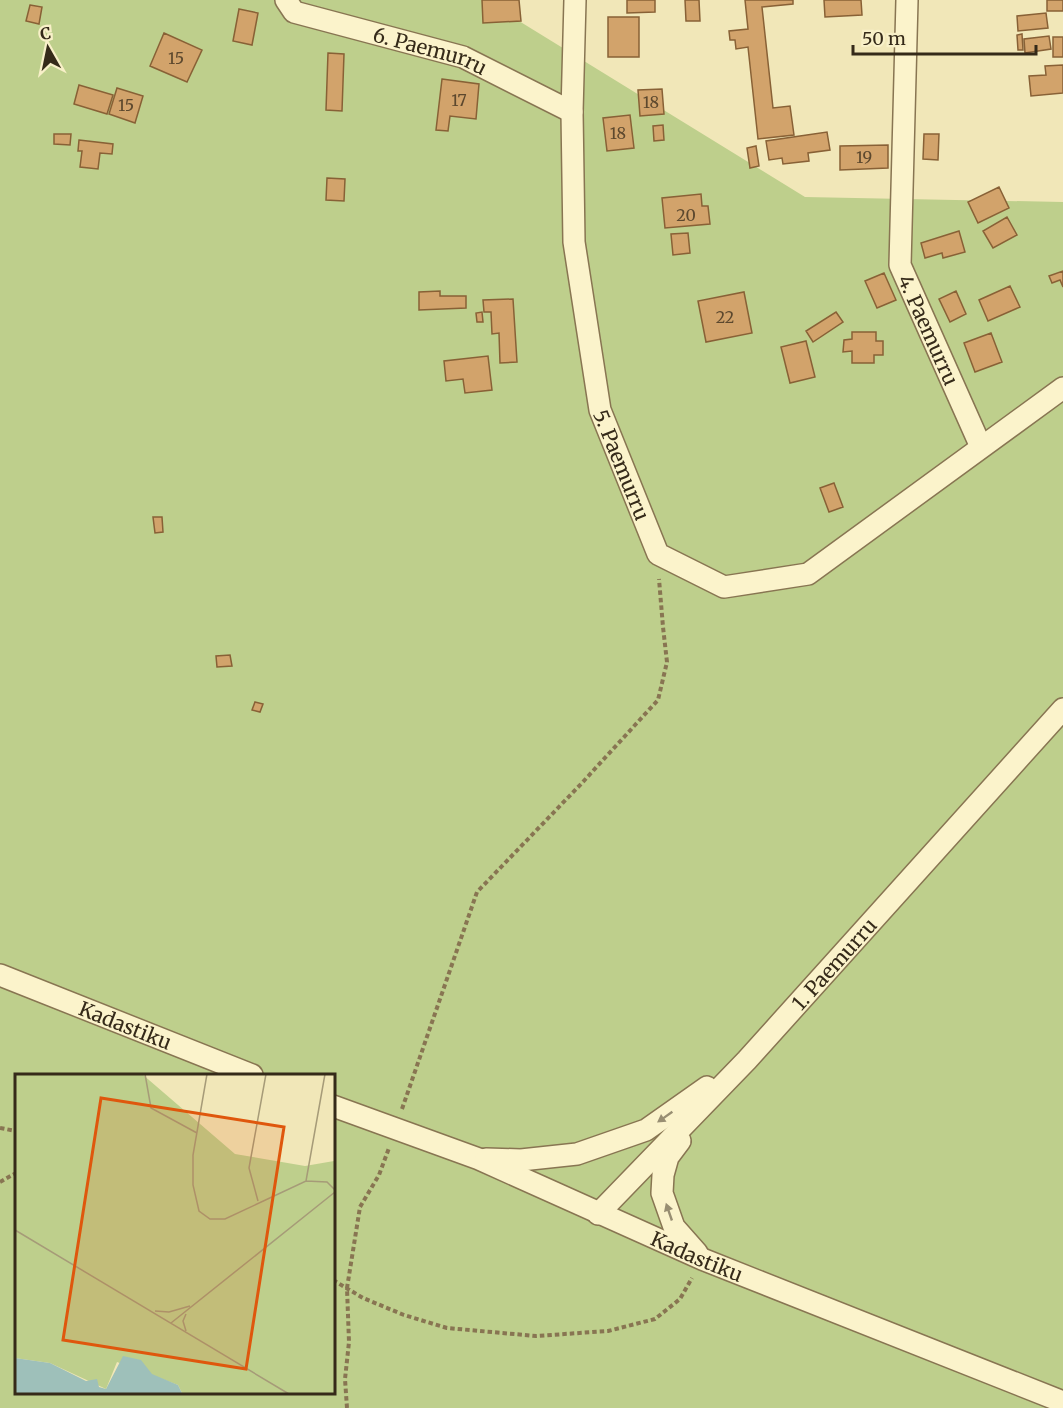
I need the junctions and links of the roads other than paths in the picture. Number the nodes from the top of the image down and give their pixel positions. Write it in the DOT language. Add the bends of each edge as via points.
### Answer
graph roads {
  1 [pos="286,0"];
  2 [pos="575,0"];
  3 [pos="907,0"];
  4 [pos="572,112"];
  5 [pos="1063,388"];
  6 [pos="981,447"];
  7 [pos="1063,709"];
  8 [pos="0,975"];
  9 [pos="747,1060"];
  10 [pos="249,1074"];
  11 [pos="334,1106"];
  12 [pos="479,1159"];
  13 [pos="598,1214"];
  14 [pos="702,1259"];
  15 [pos="1063,1402"];
  1 -- 4 [label="street, 6. Paemurru" via="294,12 463,57"];
  2 -- 4 [label="street, 5. Paemurru"];
  3 -- 6 [label="street, 4. Paemurru" via="900,265"];
  4 -- 6 [label="street, 5. Paemurru" via="574,242 600,410 658,554 724,587 808,574"];
  5 -- 6 [label="street"];
  7 -- 9 [label="street, 1. Paemurru"];
  8 -- 10 [label="street, Kadastiku"];
  9 -- 12 [label="street, one-way" via="646,1130 577,1154 521,1160"];
  9 -- 13 [label="street, 1. Paemurru"];
  14 -- 9 [label="street, one-way" via="674,1227 662,1193 663,1175 668,1156"];
  11 -- 12 [label="street, Kadastiku"];
  12 -- 13 [label="street, Kadastiku"];
  13 -- 14 [label="street, Kadastiku"];
  14 -- 15 [label="street, Kadastiku"];
}
